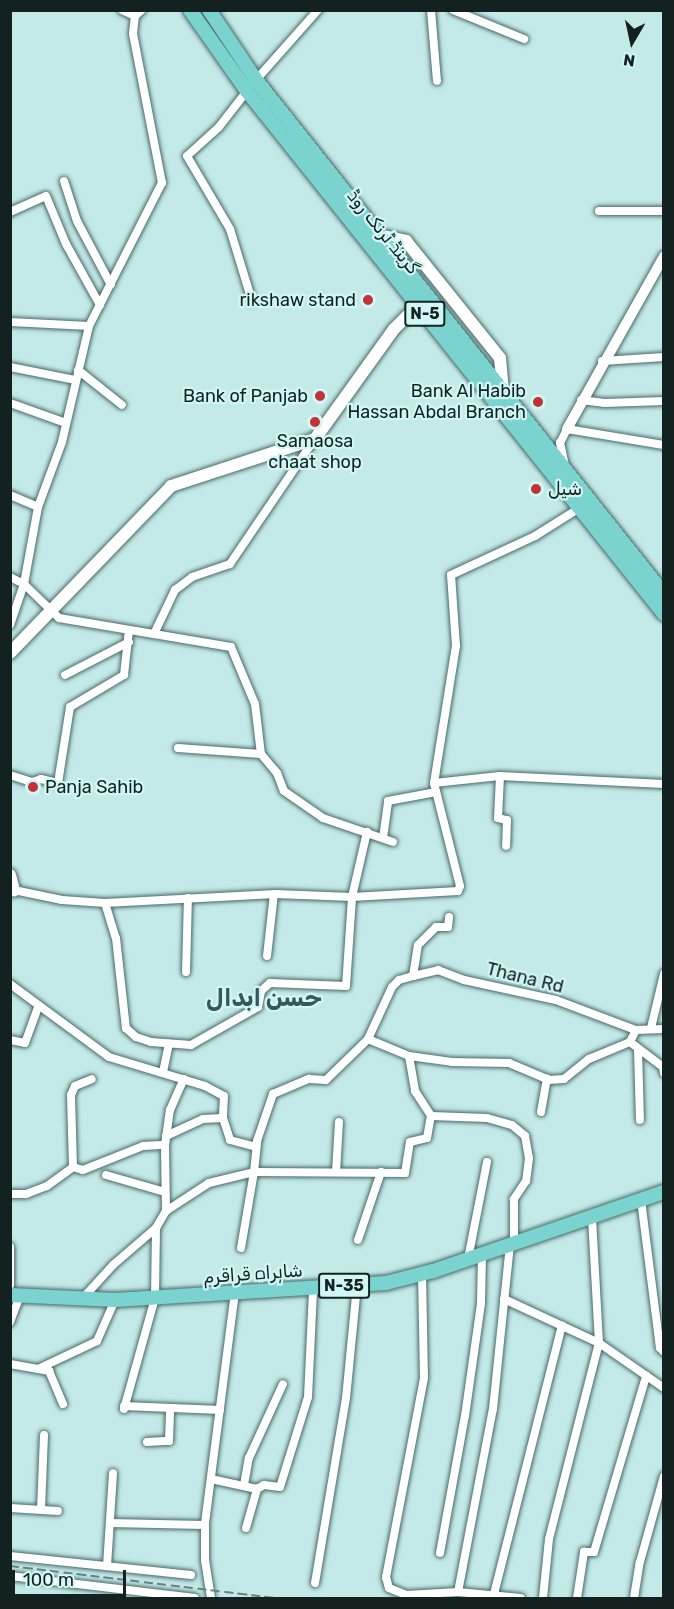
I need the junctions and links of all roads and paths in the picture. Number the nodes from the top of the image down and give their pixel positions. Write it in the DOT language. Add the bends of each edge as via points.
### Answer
graph roads {
  1 [pos="122,10"];
  2 [pos="190,10"];
  3 [pos="209,10"];
  4 [pos="318,10"];
  5 [pos="431,10"];
  6 [pos="453,10"];
  7 [pos="463,11"];
  8 [pos="138,13"];
  9 [pos="524,39"];
  10 [pos="256,80"];
  11 [pos="437,81"];
  12 [pos="247,91"];
  13 [pos="64,181"];
  14 [pos="599,211"];
  15 [pos="663,211"];
  16 [pos="10,212"];
  17 [pos="663,256"];
  18 [pos="111,285"];
  19 [pos="252,301"];
  20 [pos="100,305"];
  21 [pos="418,305"];
  22 [pos="10,322"];
  23 [pos="89,326"];
  24 [pos="663,357"];
  25 [pos="602,361"];
  26 [pos="10,367"];
  27 [pos="78,370"];
  28 [pos="75,380"];
  29 [pos="581,400"];
  30 [pos="663,401"];
  31 [pos="10,403"];
  32 [pos="122,405"];
  33 [pos="66,423"];
  34 [pos="567,429"];
  35 [pos="315,439"];
  36 [pos="540,442"];
  37 [pos="560,443"];
  38 [pos="663,445"];
  39 [pos="567,475"];
  40 [pos="10,495"];
  41 [pos="38,507"];
  42 [pos="578,509"];
  43 [pos="10,577"];
  44 [pos="24,584"];
  45 [pos="663,594"];
  46 [pos="49,609"];
  47 [pos="663,614"];
  48 [pos="10,625"];
  49 [pos="129,630"];
  50 [pos="154,634"];
  51 [pos="129,642"];
  52 [pos="10,653"];
  53 [pos="64,675"];
  54 [pos="178,748"];
  55 [pos="261,754"];
  56 [pos="10,775"];
  57 [pos="500,776"];
  58 [pos="663,784"];
  59 [pos="435,788"];
  60 [pos="367,832"];
  61 [pos="383,838"];
  62 [pos="393,842"];
  63 [pos="506,846"];
  64 [pos="10,875"];
  65 [pos="12,890"];
  66 [pos="274,894"];
  67 [pos="352,897"];
  68 [pos="188,898"];
  69 [pos="105,903"];
  70 [pos="448,917"];
  71 [pos="267,957"];
  72 [pos="186,972"];
  73 [pos="663,974"];
  74 [pos="413,976"];
  75 [pos="10,984"];
  76 [pos="38,1007"];
  77 [pos="651,1028"];
  78 [pos="663,1029"];
  79 [pos="636,1030"];
  80 [pos="10,1040"];
  81 [pos="368,1040"];
  82 [pos="630,1042"];
  83 [pos="169,1044"];
  84 [pos="638,1050"];
  85 [pos="409,1056"];
  86 [pos="163,1072"];
  87 [pos="663,1073"];
  88 [pos="92,1079"];
  89 [pos="184,1079"];
  90 [pos="547,1079"];
  91 [pos="542,1112"];
  92 [pos="430,1116"];
  93 [pos="222,1118"];
  94 [pos="640,1120"];
  95 [pos="339,1122"];
  96 [pos="166,1140"];
  97 [pos="256,1147"];
  98 [pos="488,1162"];
  99 [pos="73,1167"];
  100 [pos="254,1172"];
  101 [pos="336,1172"];
  102 [pos="381,1172"];
  103 [pos="106,1175"];
  104 [pos="165,1192"];
  105 [pos="663,1192"];
  106 [pos="10,1194"];
  107 [pos="642,1200"];
  108 [pos="166,1211"];
  109 [pos="592,1216"];
  110 [pos="156,1228"];
  111 [pos="358,1240"];
  112 [pos="512,1244"];
  113 [pos="10,1247"];
  114 [pos="241,1248"];
  115 [pos="482,1255"];
  116 [pos="468,1259"];
  117 [pos="422,1274"];
  118 [pos="357,1286"];
  119 [pos="313,1288"];
  120 [pos="14,1292"];
  121 [pos="235,1293"];
  122 [pos="155,1298"];
  123 [pos="82,1299"];
  124 [pos="504,1299"];
  125 [pos="115,1300"];
  126 [pos="10,1322"];
  127 [pos="562,1325"];
  128 [pos="599,1343"];
  129 [pos="663,1352"];
  130 [pos="10,1364"];
  131 [pos="40,1368"];
  132 [pos="646,1376"];
  133 [pos="283,1384"];
  134 [pos="663,1388"];
  135 [pos="63,1404"];
  136 [pos="170,1408"];
  137 [pos="220,1410"];
  138 [pos="44,1436"];
  139 [pos="147,1442"];
  140 [pos="113,1473"];
  141 [pos="663,1476"];
  142 [pos="211,1479"];
  143 [pos="244,1485"];
  144 [pos="256,1489"];
  145 [pos="10,1508"];
  146 [pos="41,1510"];
  147 [pos="58,1511"];
  148 [pos="110,1523"];
  149 [pos="205,1525"];
  150 [pos="246,1528"];
  151 [pos="440,1553"];
  152 [pos="10,1556"];
  153 [pos="107,1566"];
  154 [pos="10,1575"];
  155 [pos="191,1575"];
  156 [pos="315,1583"];
  157 [pos="458,1592"];
  158 [pos="494,1594"];
  159 [pos="195,1599"];
  160 [pos="211,1599"];
  161 [pos="521,1599"];
  162 [pos="543,1599"];
  163 [pos="577,1599"];
  164 [pos="634,1599"];
  1 -- 8 [label="street"];
  2 -- 12 [label="highway, گرینڈ ٹرنک روڈ / N-5"];
  3 -- 10 [label="highway, گرینڈ ٹرنک روڈ / N-5"];
  4 -- 10 [label="street"];
  5 -- 11 [label="street"];
  6 -- 7 [label="street"];
  7 -- 9 [label="street"];
  8 -- 18 [label="street" via="133,34 163,176"];
  10 -- 36 [label="highway, گرینڈ ٹرنک روڈ / N-5" via="383,236"];
  12 -- 19 [label="street" via="219,127 187,156 230,229"];
  12 -- 21 [label="highway, گرینڈ ٹرنک روڈ / N-5"];
  13 -- 18 [label="street" via="77,221"];
  14 -- 15 [label="street"];
  16 -- 20 [label="street" via="46,196 66,244"];
  17 -- 25 [label="street"];
  18 -- 20 [label="street"];
  20 -- 23 [label="street"];
  21 -- 35 [label="main road" via="394,329"];
  21 -- 42 [label="highway, گرینڈ ٹرنک روڈ / N-5"];
  22 -- 23 [label="street"];
  23 -- 27 [label="street"];
  24 -- 25 [label="street"];
  25 -- 29 [label="street"];
  26 -- 28 [label="street"];
  27 -- 28 [label="street"];
  27 -- 32 [label="street"];
  28 -- 33 [label="street"];
  29 -- 30 [label="street"];
  29 -- 34 [label="street"];
  31 -- 33 [label="street"];
  33 -- 41 [label="street"];
  34 -- 37 [label="street"];
  34 -- 38 [label="street"];
  35 -- 46 [label="main road" via="171,486"];
  35 -- 50 [label="street" via="230,564 192,577 175,590"];
  36 -- 37 [label="street"];
  36 -- 39 [label="highway, گرینڈ ٹرنک روڈ / N-5"];
  37 -- 39 [label="street"];
  39 -- 45 [label="highway, گرینڈ ٹرنک روڈ / N-5"];
  40 -- 41 [label="street"];
  41 -- 44 [label="street"];
  42 -- 47 [label="highway, گرینڈ ٹرنک روڈ / N-5"];
  42 -- 59 [label="street" via="535,536 451,576 456,646"];
  43 -- 44 [label="street"];
  44 -- 46 [label="street"];
  44 -- 48 [label="street"];
  46 -- 49 [label="street" via="59,618"];
  46 -- 52 [label="main road"];
  49 -- 50 [label="street"];
  49 -- 51 [label="street"];
  50 -- 55 [label="street" via="231,647 255,704"];
  51 -- 53 [label="street"];
  51 -- 56 [label="street" via="124,675 70,706 58,783"];
  54 -- 55 [label="street"];
  55 -- 60 [label="street" via="278,773 284,790 294,798 322,818"];
  57 -- 58 [label="street"];
  57 -- 59 [label="street"];
  57 -- 63 [label="street" via="498,818 507,820"];
  59 -- 61 [label="street" via="388,801"];
  59 -- 67 [label="street" via="459,890"];
  60 -- 61 [label="street"];
  60 -- 67 [label="street"];
  61 -- 62 [label="street"];
  64 -- 65 [label="main road"];
  65 -- 69 [label="street"];
  66 -- 67 [label="street"];
  66 -- 68 [label="street"];
  66 -- 71 [label="street"];
  67 -- 83 [label="street" via="346,986 270,984 259,995 258,1007 236,1023 198,1043"];
  68 -- 69 [label="street"];
  68 -- 72 [label="street"];
  69 -- 83 [label="street" via="116,938 126,1028 135,1037"];
  70 -- 74 [label="street" via="448,927 436,927 418,945"];
  73 -- 77 [label="street"];
  74 -- 79 [label="street, Thana Rd" via="438,970 464,980 556,1000"];
  74 -- 81 [label="street" via="392,987"];
  75 -- 76 [label="street"];
  76 -- 80 [label="street" via="26,1043"];
  76 -- 86 [label="street" via="109,1057"];
  77 -- 78 [label="street, Thana Rd"];
  77 -- 79 [label="street, Thana Rd"];
  79 -- 82 [label="street"];
  81 -- 85 [label="street"];
  81 -- 97 [label="street" via="326,1080 309,1079 273,1094"];
  82 -- 84 [label="street"];
  82 -- 90 [label="street" via="589,1059 564,1079"];
  83 -- 86 [label="street"];
  84 -- 87 [label="street" via="663,1067"];
  84 -- 94 [label="street"];
  85 -- 90 [label="street" via="509,1063"];
  85 -- 92 [label="street" via="415,1091"];
  86 -- 89 [label="street"];
  88 -- 99 [label="street" via="75,1086 71,1095"];
  89 -- 93 [label="street" via="224,1096"];
  89 -- 96 [label="street" via="170,1110"];
  90 -- 91 [label="street"];
  92 -- 102 [label="street" via="427,1138 410,1142 405,1173"];
  92 -- 112 [label="street" via="487,1118 512,1125 525,1136 529,1158 526,1181 514,1199"];
  93 -- 96 [label="street" via="203,1119"];
  93 -- 97 [label="street" via="230,1140"];
  95 -- 101 [label="street"];
  96 -- 99 [label="street" via="83,1170"];
  96 -- 104 [label="street"];
  97 -- 100 [label="street"];
  98 -- 116 [label="street"];
  99 -- 106 [label="street" via="47,1186 26,1194"];
  100 -- 101 [label="street"];
  100 -- 108 [label="street" via="209,1183"];
  100 -- 114 [label="street"];
  101 -- 102 [label="street"];
  102 -- 111 [label="street"];
  103 -- 104 [label="street"];
  104 -- 108 [label="street"];
  105 -- 107 [label="highway, شاہراہ قراقرم / N-35"];
  107 -- 109 [label="highway, شاہراہ قراقرم / N-35"];
  107 -- 129 [label="street"];
  108 -- 110 [label="street"];
  109 -- 112 [label="highway, شاہراہ قراقرم / N-35"];
  109 -- 128 [label="street"];
  110 -- 122 [label="street"];
  110 -- 123 [label="street" via="113,1265"];
  112 -- 115 [label="highway, شاہراہ قراقرم / N-35"];
  112 -- 124 [label="street"];
  113 -- 120 [label="street"];
  115 -- 116 [label="highway, شاہراہ قراقرم / N-35"];
  115 -- 151 [label="street" via="481,1303"];
  116 -- 117 [label="highway, شاہراہ قراقرم / N-35"];
  117 -- 118 [label="highway, شاہراہ قراقرم / N-35"];
  117 -- 157 [label="street" via="424,1378 386,1577 389,1588 406,1595"];
  118 -- 119 [label="highway, شاہراہ قراقرم / N-35"];
  118 -- 156 [label="street" via="346,1398"];
  119 -- 121 [label="highway, شاہراہ قراقرم / N-35"];
  119 -- 144 [label="street" via="308,1397 280,1487 264,1485"];
  120 -- 123 [label="highway, شاہراہ قراقرم / N-35"];
  120 -- 126 [label="street"];
  121 -- 122 [label="highway, شاہراہ قراقرم / N-35"];
  121 -- 137 [label="street"];
  122 -- 125 [label="highway, شاہراہ قراقرم / N-35"];
  122 -- 136 [label="street" via="124,1407"];
  123 -- 125 [label="highway, شاہراہ قراقرم / N-35"];
  124 -- 127 [label="street"];
  124 -- 157 [label="street" via="493,1409"];
  125 -- 131 [label="street" via="97,1341"];
  127 -- 128 [label="street"];
  127 -- 158 [label="street"];
  128 -- 132 [label="street"];
  128 -- 162 [label="street" via="549,1539"];
  130 -- 131 [label="street"];
  131 -- 135 [label="street" via="54,1375"];
  132 -- 134 [label="street"];
  132 -- 163 [label="street" via="594,1552 584,1552"];
  133 -- 143 [label="street" via="249,1458"];
  136 -- 137 [label="street"];
  136 -- 139 [label="street" via="169,1441"];
  137 -- 142 [label="street"];
  138 -- 146 [label="street"];
  140 -- 148 [label="street"];
  141 -- 164 [label="street"];
  142 -- 143 [label="street"];
  142 -- 149 [label="street"];
  143 -- 144 [label="street"];
  144 -- 150 [label="street"];
  145 -- 146 [label="street"];
  146 -- 147 [label="street"];
  148 -- 149 [label="street"];
  148 -- 153 [label="street"];
  149 -- 160 [label="street" via="204,1560"];
  152 -- 153 [label="street"];
  153 -- 155 [label="street"];
  154 -- 159 [label="street"];
  157 -- 158 [label="street"];
  158 -- 161 [label="street"];
}
